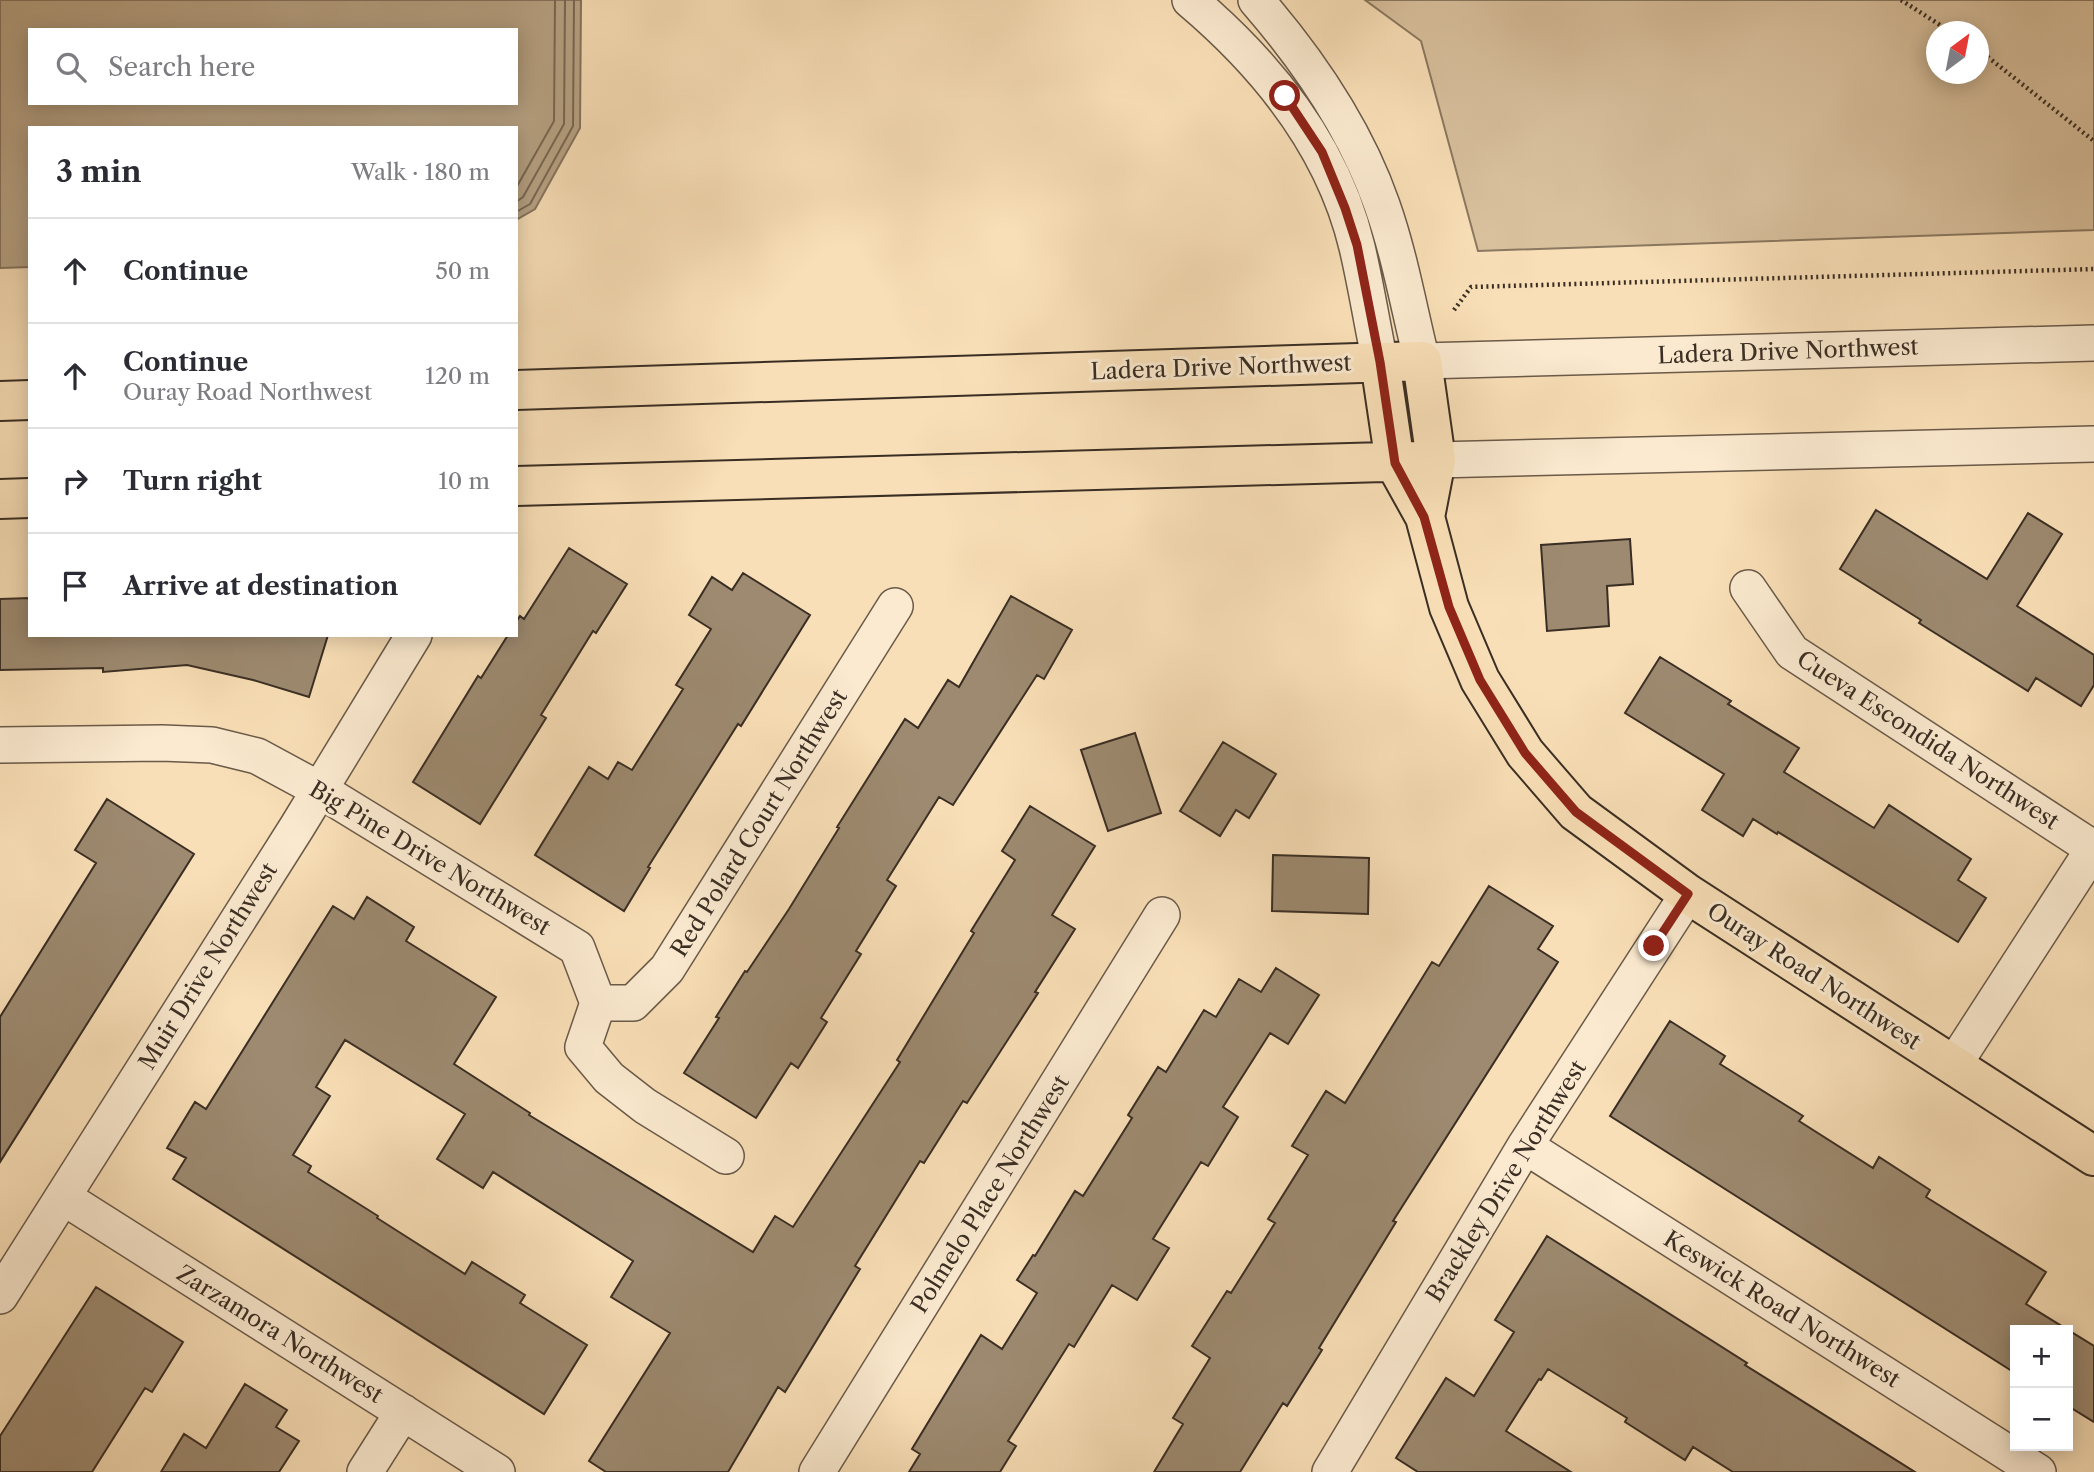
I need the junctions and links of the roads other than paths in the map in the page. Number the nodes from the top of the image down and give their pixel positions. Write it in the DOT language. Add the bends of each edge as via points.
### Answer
graph roads {
  1 [pos="1190,0"];
  2 [pos="1256,0"];
  3 [pos="2094,343"];
  4 [pos="1422,361"];
  5 [pos="1380,362"];
  6 [pos="518,390"];
  7 [pos="28,400"];
  8 [pos="0,401"];
  9 [pos="2094,444"];
  10 [pos="1436,460"];
  11 [pos="1395,463"];
  12 [pos="518,486"];
  13 [pos="28,498"];
  14 [pos="0,499"];
  15 [pos="1424,517"];
  16 [pos="1748,588"];
  17 [pos="895,606"];
  18 [pos="413,637"];
  19 [pos="0,745"];
  20 [pos="320,790"];
  21 [pos="2094,848"];
  22 [pos="1688,894"];
  23 [pos="1162,915"];
  24 [pos="598,1003"];
  25 [pos="1953,1066"];
  26 [pos="1525,1146"];
  27 [pos="726,1156"];
  28 [pos="2094,1156"];
  29 [pos="63,1197"];
  30 [pos="0,1296"];
  31 [pos="403,1412"];
  32 [pos="365,1472"];
  33 [pos="497,1472"];
  34 [pos="817,1472"];
  35 [pos="1330,1472"];
  36 [pos="2038,1472"];
  1 -- 5 [label="street" via="1285,96 1322,152 1357,245"];
  2 -- 4 [label="street" via="1331,98 1358,149 1382,204"];
  3 -- 4 [label="street, Ladera Drive Northwest"];
  4 -- 5 [label="main road, Ladera Drive Northwest"];
  4 -- 10 [label="main road, Ouray Road Northwest"];
  5 -- 6 [label="main road, Ladera Drive Northwest"];
  5 -- 11 [label="main road, Ouray Road Northwest"];
  7 -- 8 [label="main road"];
  9 -- 10 [label="street"];
  10 -- 11 [label="main road"];
  10 -- 15 [label="main road, Ouray Road Northwest"];
  11 -- 12 [label="main road"];
  11 -- 15 [label="main road, Ouray Road Northwest"];
  13 -- 14 [label="main road"];
  15 -- 22 [label="main road, Ouray Road Northwest" via="1454,620 1480,680 1525,753 1576,812"];
  16 -- 21 [label="street, Cueva Escondida Northwest" via="1792,652"];
  17 -- 24 [label="street, Red Polard Court Northwest" via="667,969 633,1003"];
  18 -- 20 [label="street, Muir Drive Northwest"];
  19 -- 20 [label="street, Big Pine Drive Northwest" via="212,746 257,756"];
  20 -- 24 [label="street, Big Pine Drive Northwest" via="577,948"];
  20 -- 29 [label="street, Muir Drive Northwest"];
  21 -- 25 [label="street"];
  22 -- 25 [label="main road, Ouray Road Northwest"];
  22 -- 26 [label="street, Brackley Drive Northwest"];
  23 -- 34 [label="street, Polmelo Place Northwest"];
  24 -- 27 [label="street" via="583,1047 609,1078 645,1106"];
  25 -- 28 [label="main road, Ouray Road Northwest"];
  26 -- 35 [label="street, Brackley Drive Northwest"];
  26 -- 36 [label="street, Keswick Road Northwest"];
  29 -- 30 [label="street, Muir Drive Northwest"];
  29 -- 31 [label="street, Zarzamora Northwest"];
  31 -- 32 [label="street"];
  31 -- 33 [label="street, Zarzamora Northwest"];
}
